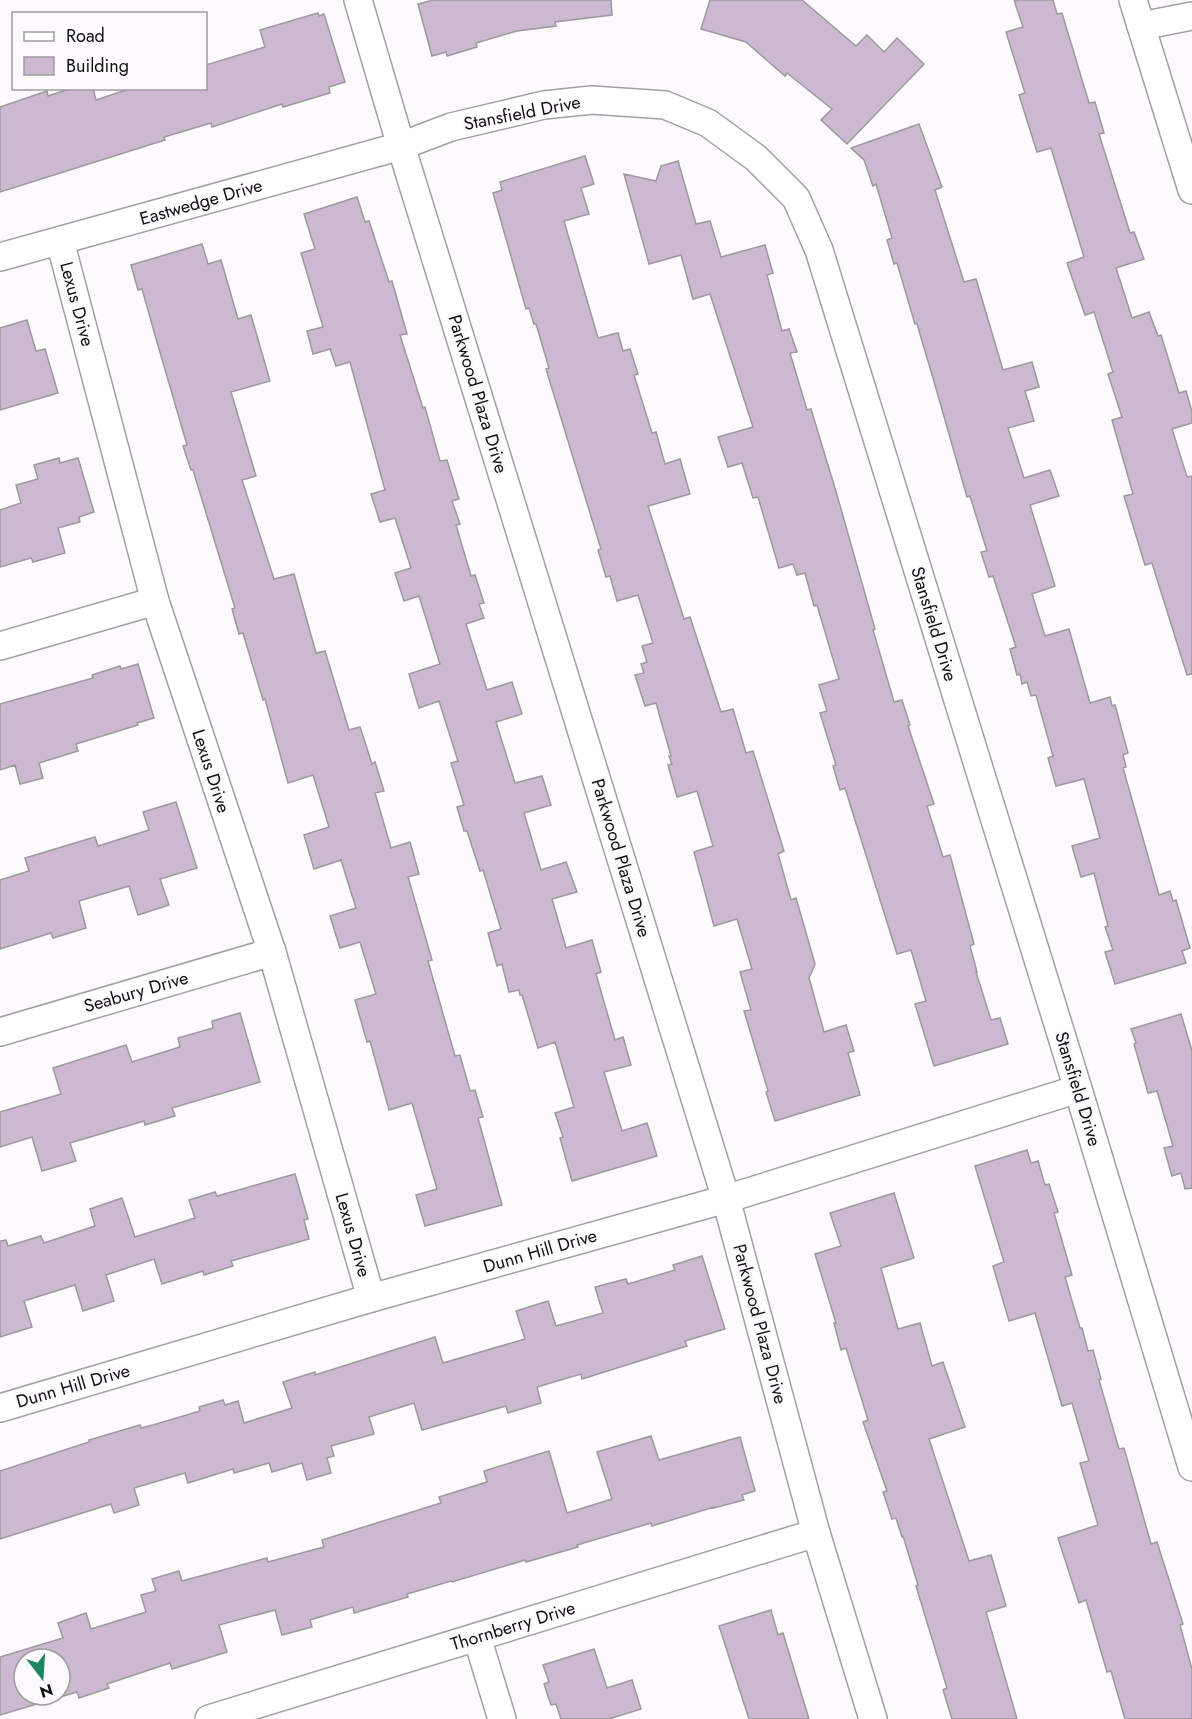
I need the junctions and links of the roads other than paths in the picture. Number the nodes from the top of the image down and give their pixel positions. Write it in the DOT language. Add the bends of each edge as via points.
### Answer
graph roads {
  1 [pos="358,0"];
  2 [pos="1133,0"];
  3 [pos="1192,16"];
  4 [pos="1141,26"];
  5 [pos="401,146"];
  6 [pos="1192,190"];
  7 [pos="60,241"];
  8 [pos="0,257"];
  9 [pos="155,601"];
  10 [pos="0,646"];
  11 [pos="272,952"];
  12 [pos="0,1032"];
  13 [pos="1078,1089"];
  14 [pos="726,1200"];
  15 [pos="371,1298"];
  16 [pos="0,1408"];
  17 [pos="1192,1467"];
  18 [pos="816,1533"];
  19 [pos="477,1637"];
  20 [pos="209,1719"];
  21 [pos="502,1719"];
  22 [pos="873,1719"];
  1 -- 5 [label="street, Parkwood Plaza Drive"];
  2 -- 4 [label="street"];
  3 -- 4 [label="street"];
  4 -- 6 [label="street"];
  5 -- 7 [label="street, Eastwedge Drive"];
  5 -- 13 [label="street, Stansfield Drive" via="451,127 544,105 592,100 665,105 708,123 756,158 796,198 823,262"];
  5 -- 14 [label="street, Parkwood Plaza Drive"];
  7 -- 8 [label="street, Eastwedge Drive"];
  7 -- 9 [label="street, Lexus Drive"];
  9 -- 10 [label="street"];
  9 -- 11 [label="street, Lexus Drive"];
  11 -- 12 [label="street, Seabury Drive"];
  11 -- 15 [label="street, Lexus Drive"];
  13 -- 14 [label="street, Dunn Hill Drive"];
  13 -- 17 [label="street, Stansfield Drive"];
  14 -- 15 [label="street, Dunn Hill Drive"];
  14 -- 18 [label="street, Parkwood Plaza Drive"];
  15 -- 16 [label="street, Dunn Hill Drive"];
  18 -- 19 [label="street, Thornberry Drive"];
  18 -- 22 [label="street, Parkwood Plaza Drive"];
  19 -- 20 [label="street, Thornberry Drive"];
  19 -- 21 [label="street"];
}
